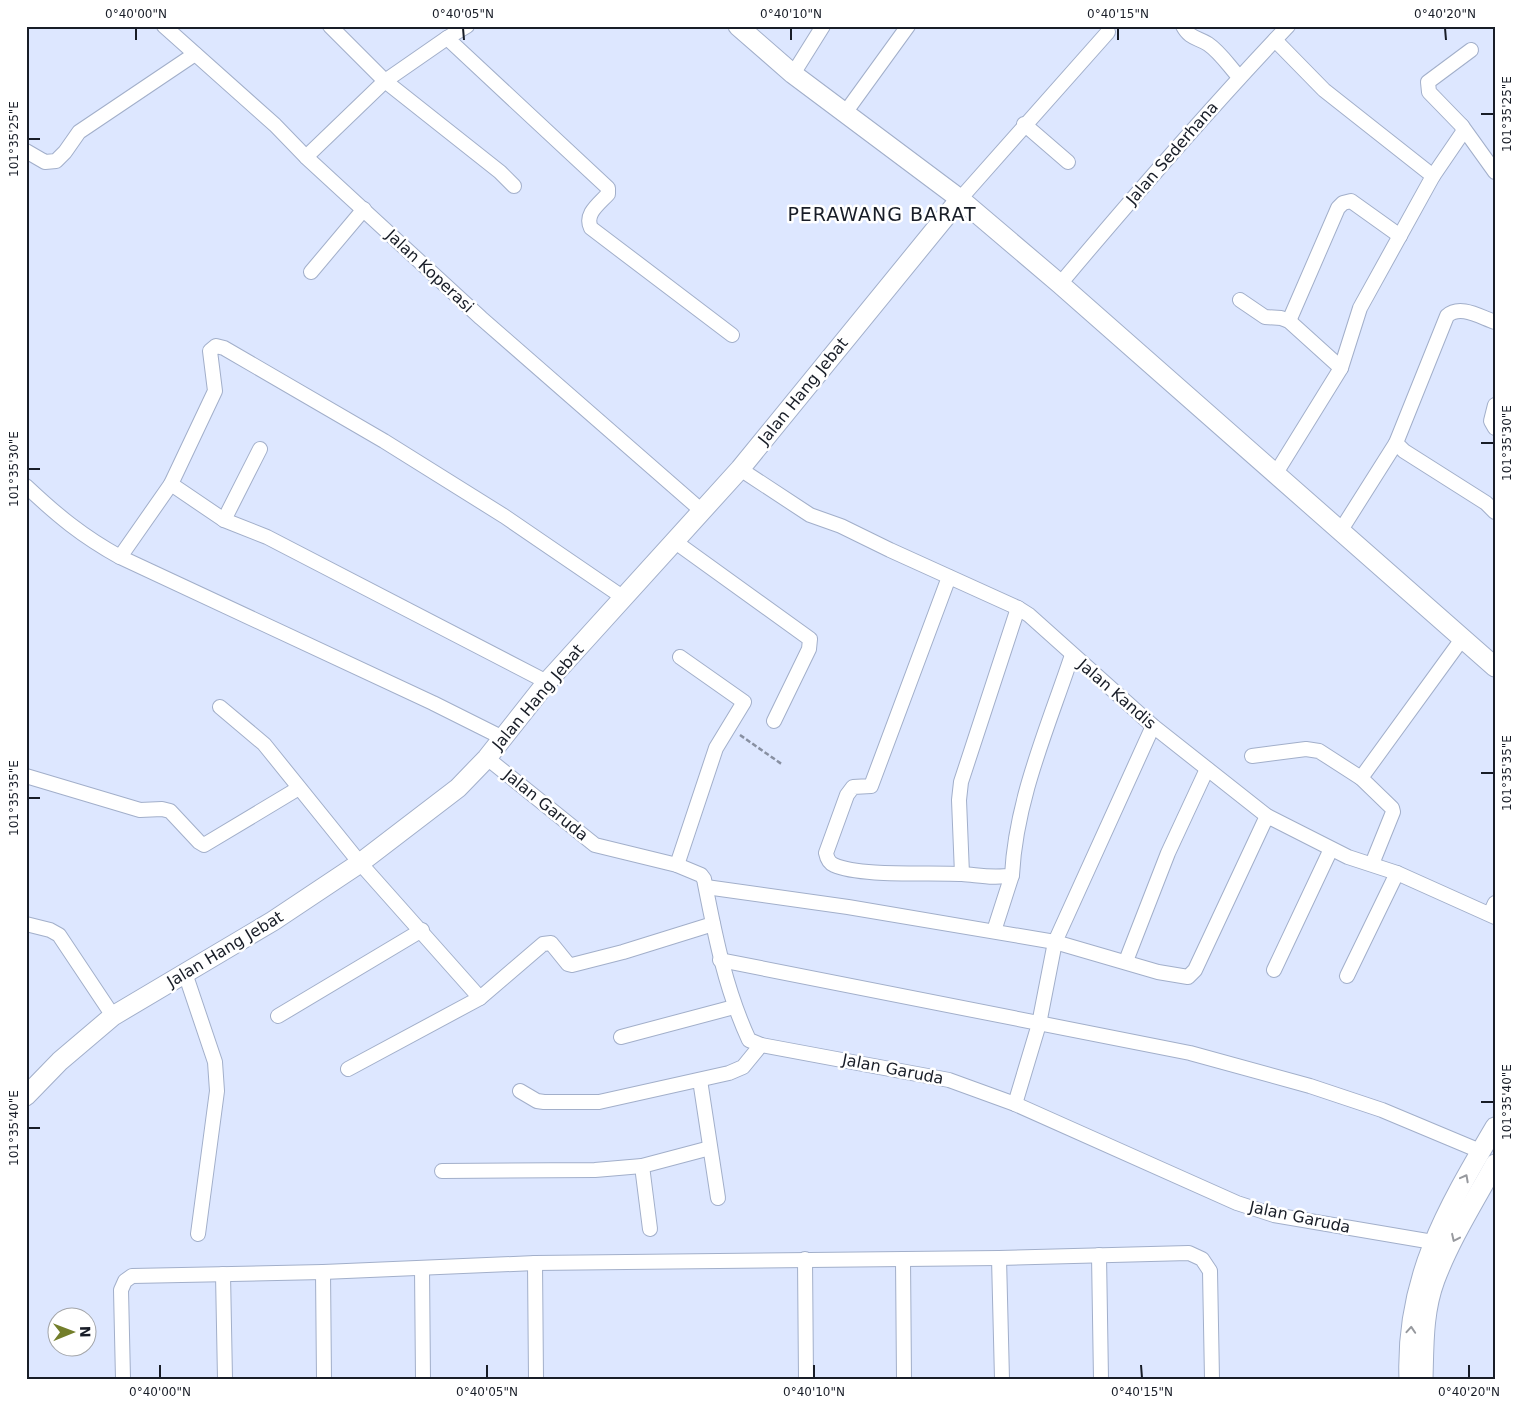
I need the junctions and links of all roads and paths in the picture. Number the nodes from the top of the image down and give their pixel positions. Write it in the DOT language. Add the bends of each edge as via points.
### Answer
graph roads {
  1 [pos="164,26"];
  2 [pos="330,26"];
  3 [pos="738,26"];
  4 [pos="823,26"];
  5 [pos="908,26"];
  6 [pos="1183,26"];
  7 [pos="1288,26"];
  8 [pos="463,27"];
  9 [pos="1108,32"];
  10 [pos="447,38"];
  11 [pos="1275,40"];
  12 [pos="1471,50"];
  13 [pos="195,54"];
  14 [pos="793,74"];
  15 [pos="1239,76"];
  16 [pos="385,82"];
  17 [pos="845,113"];
  18 [pos="1024,124"];
  19 [pos="1462,126"];
  20 [pos="26,150"];
  21 [pos="306,157"];
  22 [pos="1068,162"];
  23 [pos="1495,172"];
  24 [pos="1433,176"];
  25 [pos="514,186"];
  26 [pos="960,199"];
  27 [pos="364,210"];
  28 [pos="1400,236"];
  29 [pos="311,272"];
  30 [pos="1060,284"];
  31 [pos="1240,300"];
  32 [pos="1289,321"];
  33 [pos="1495,322"];
  34 [pos="732,335"];
  35 [pos="1341,368"];
  36 [pos="1495,405"];
  37 [pos="1495,428"];
  38 [pos="1396,443"];
  39 [pos="260,449"];
  40 [pos="740,469"];
  41 [pos="1276,472"];
  42 [pos="171,484"];
  43 [pos="26,486"];
  44 [pos="702,511"];
  45 [pos="1495,512"];
  46 [pos="224,520"];
  47 [pos="1341,530"];
  48 [pos="674,541"];
  49 [pos="120,558"];
  50 [pos="949,577"];
  51 [pos="624,598"];
  52 [pos="1018,608"];
  53 [pos="1462,639"];
  54 [pos="1072,655"];
  55 [pos="680,657"];
  56 [pos="1495,668"];
  57 [pos="547,682"];
  58 [pos="220,707"];
  59 [pos="774,721"];
  60 [pos="1153,726"];
  61 [pos="728,728"];
  62 [pos="503,738"];
  63 [pos="1252,756"];
  64 [pos="487,758"];
  65 [pos="783,765"];
  66 [pos="1207,769"];
  67 [pos="26,776"];
  68 [pos="1361,778"];
  69 [pos="299,788"];
  70 [pos="1267,816"];
  71 [pos="1332,848"];
  72 [pos="360,863"];
  73 [pos="1372,864"];
  74 [pos="677,865"];
  75 [pos="1397,872"];
  76 [pos="962,874"];
  77 [pos="1012,875"];
  78 [pos="706,887"];
  79 [pos="1493,911"];
  80 [pos="26,924"];
  81 [pos="712,924"];
  82 [pos="422,930"];
  83 [pos="994,932"];
  84 [pos="1055,942"];
  85 [pos="720,960"];
  86 [pos="1126,961"];
  87 [pos="1274,970"];
  88 [pos="184,973"];
  89 [pos="1347,976"];
  90 [pos="480,998"];
  91 [pos="734,1007"];
  92 [pos="113,1016"];
  93 [pos="278,1016"];
  94 [pos="1039,1024"];
  95 [pos="621,1037"];
  96 [pos="761,1045"];
  97 [pos="348,1069"];
  98 [pos="700,1080"];
  99 [pos="520,1091"];
  100 [pos="26,1096"];
  101 [pos="1015,1104"];
  102 [pos="1495,1127"];
  103 [pos="710,1148"];
  104 [pos="1480,1152"];
  105 [pos="1495,1164"];
  106 [pos="642,1166"];
  107 [pos="442,1171"];
  108 [pos="718,1198"];
  109 [pos="650,1229"];
  110 [pos="198,1234"];
  111 [pos="1433,1242"];
  112 [pos="1099,1255"];
  113 [pos="999,1258"];
  114 [pos="805,1259"];
  115 [pos="903,1259"];
  116 [pos="535,1263"];
  117 [pos="422,1268"];
  118 [pos="323,1272"];
  119 [pos="223,1274"];
  120 [pos="123,1379"];
  121 [pos="225,1379"];
  122 [pos="324,1379"];
  123 [pos="423,1379"];
  124 [pos="536,1379"];
  125 [pos="806,1379"];
  126 [pos="904,1379"];
  127 [pos="1002,1379"];
  128 [pos="1101,1379"];
  129 [pos="1212,1379"];
  130 [pos="1409,1379"];
  131 [pos="1423,1379"];
  1 -- 13 [label="street, Jalan Koperasi"];
  2 -- 16 [label="street"];
  3 -- 14 [label="street"];
  4 -- 14 [label="street"];
  5 -- 17 [label="street"];
  6 -- 15 [label="street" via="1194,40 1207,43 1215,50"];
  7 -- 11 [label="street, Jalan Sederhana"];
  8 -- 10 [label="street"];
  9 -- 18 [label="street"];
  10 -- 16 [label="street"];
  10 -- 34 [label="street" via="608,188 608,194 589,215 591,228"];
  11 -- 15 [label="street, Jalan Sederhana"];
  11 -- 24 [label="street" via="1324,90"];
  12 -- 19 [label="street" via="1427,86 1428,92"];
  13 -- 20 [label="street" via="79,132 56,161 46,162"];
  13 -- 21 [label="street, Jalan Koperasi"];
  14 -- 17 [label="street"];
  15 -- 30 [label="street, Jalan Sederhana"];
  16 -- 21 [label="street"];
  16 -- 25 [label="street"];
  17 -- 26 [label="street"];
  18 -- 22 [label="street"];
  18 -- 26 [label="street"];
  19 -- 23 [label="street"];
  19 -- 24 [label="street" via="1463,132"];
  21 -- 27 [label="street, Jalan Koperasi"];
  24 -- 28 [label="street"];
  26 -- 30 [label="street"];
  26 -- 40 [label="street, Jalan Hang Jebat"];
  27 -- 29 [label="street"];
  27 -- 44 [label="street, Jalan Koperasi" via="481,318"];
  28 -- 32 [label="street" via="1351,201 1343,203"];
  28 -- 35 [label="street" via="1360,308"];
  30 -- 41 [label="street"];
  31 -- 32 [label="street" via="1265,317"];
  32 -- 35 [label="street"];
  33 -- 38 [label="street" via="1461,310 1447,316"];
  35 -- 41 [label="street"];
  36 -- 37 [label="street" via="1491,421"];
  38 -- 45 [label="street"];
  38 -- 47 [label="street"];
  39 -- 46 [label="street"];
  40 -- 44 [label="street, Jalan Hang Jebat"];
  40 -- 50 [label="street, Jalan Kandis" via="810,515 841,526"];
  41 -- 47 [label="street"];
  42 -- 46 [label="street"];
  42 -- 49 [label="street"];
  42 -- 51 [label="street" via="215,391 210,351 216,346 224,348 384,441 504,516"];
  43 -- 49 [label="street" via="64,523"];
  44 -- 48 [label="street, Jalan Hang Jebat"];
  46 -- 57 [label="street" via="293,550"];
  47 -- 53 [label="street"];
  48 -- 51 [label="street, Jalan Hang Jebat"];
  48 -- 59 [label="street" via="810,639 809,649"];
  49 -- 62 [label="street"];
  50 -- 52 [label="street, Jalan Kandis"];
  50 -- 76 [label="street" via="871,786 850,790 826,853 832,865 853,870"];
  51 -- 57 [label="street, Jalan Hang Jebat"];
  52 -- 54 [label="street, Jalan Kandis"];
  52 -- 76 [label="street" via="962,782 959,800"];
  53 -- 56 [label="street"];
  53 -- 68 [label="street"];
  54 -- 60 [label="street, Jalan Kandis"];
  54 -- 77 [label="street" via="1025,795 1014,846"];
  55 -- 61 [label="street" via="744,702"];
  57 -- 62 [label="street, Jalan Hang Jebat"];
  58 -- 69 [label="street" via="264,744"];
  60 -- 66 [label="street, Jalan Kandis"];
  60 -- 84 [label="street"];
  61 -- 65 [label="path"];
  61 -- 74 [label="street" via="716,748"];
  62 -- 64 [label="street, Jalan Hang Jebat"];
  63 -- 68 [label="street" via="1306,749 1319,751"];
  64 -- 72 [label="street, Jalan Hang Jebat" via="458,788"];
  64 -- 74 [label="street, Jalan Garuda" via="595,846"];
  66 -- 70 [label="street, Jalan Kandis"];
  66 -- 86 [label="street" via="1168,853"];
  67 -- 69 [label="street" via="140,810 170,811 204,845"];
  68 -- 73 [label="street" via="1393,812"];
  69 -- 72 [label="street"];
  70 -- 71 [label="street, Jalan Kandis"];
  70 -- 86 [label="street" via="1191,974 1180,978"];
  71 -- 73 [label="street, Jalan Kandis"];
  71 -- 87 [label="street"];
  72 -- 82 [label="street"];
  72 -- 88 [label="street, Jalan Hang Jebat" via="273,921"];
  73 -- 75 [label="street, Jalan Kandis"];
  74 -- 78 [label="street, Jalan Garuda" via="701,875"];
  75 -- 79 [label="street, Jalan Kandis"];
  75 -- 89 [label="street"];
  76 -- 77 [label="street"];
  77 -- 83 [label="street"];
  78 -- 81 [label="street"];
  78 -- 83 [label="street"];
  80 -- 92 [label="street" via="59,935"];
  81 -- 85 [label="street"];
  81 -- 90 [label="street" via="572,965 551,943 543,944"];
  82 -- 90 [label="street"];
  82 -- 93 [label="street"];
  83 -- 84 [label="street"];
  84 -- 86 [label="street"];
  84 -- 94 [label="street"];
  85 -- 91 [label="street"];
  85 -- 94 [label="street"];
  88 -- 92 [label="street, Jalan Hang Jebat"];
  88 -- 110 [label="street" via="215,1062 217,1091"];
  90 -- 97 [label="street"];
  91 -- 95 [label="street"];
  91 -- 96 [label="street" via="749,1040"];
  92 -- 100 [label="street, Jalan Hang Jebat" via="60,1061"];
  94 -- 101 [label="street"];
  94 -- 104 [label="street" via="1190,1053 1310,1086 1382,1110"];
  96 -- 98 [label="street" via="743,1067"];
  96 -- 101 [label="street, Jalan Garuda" via="949,1080"];
  98 -- 99 [label="street" via="599,1102 544,1102"];
  98 -- 103 [label="street"];
  101 -- 111 [label="street, Jalan Garuda" via="1237,1203 1274,1215"];
  102 -- 104 [label="street"];
  103 -- 106 [label="street"];
  103 -- 108 [label="street"];
  111 -- 104 [label="street, one-way"];
  105 -- 131 [label="street, one-way" via="1435,1281 1424,1329"];
  106 -- 107 [label="street" via="596,1170"];
  106 -- 109 [label="street"];
  130 -- 111 [label="street, one-way" via="1410,1325"];
  112 -- 113 [label="street"];
  112 -- 128 [label="street"];
  112 -- 129 [label="street" via="1189,1253 1207,1264 1210,1271"];
  113 -- 115 [label="street"];
  113 -- 127 [label="street"];
  114 -- 115 [label="street"];
  114 -- 116 [label="street"];
  114 -- 125 [label="street"];
  115 -- 126 [label="street"];
  116 -- 117 [label="street"];
  116 -- 124 [label="street"];
  117 -- 118 [label="street"];
  117 -- 123 [label="street"];
  118 -- 119 [label="street"];
  118 -- 122 [label="street"];
  119 -- 120 [label="street" via="132,1276 125,1281 121,1290"];
  119 -- 121 [label="street"];
}
